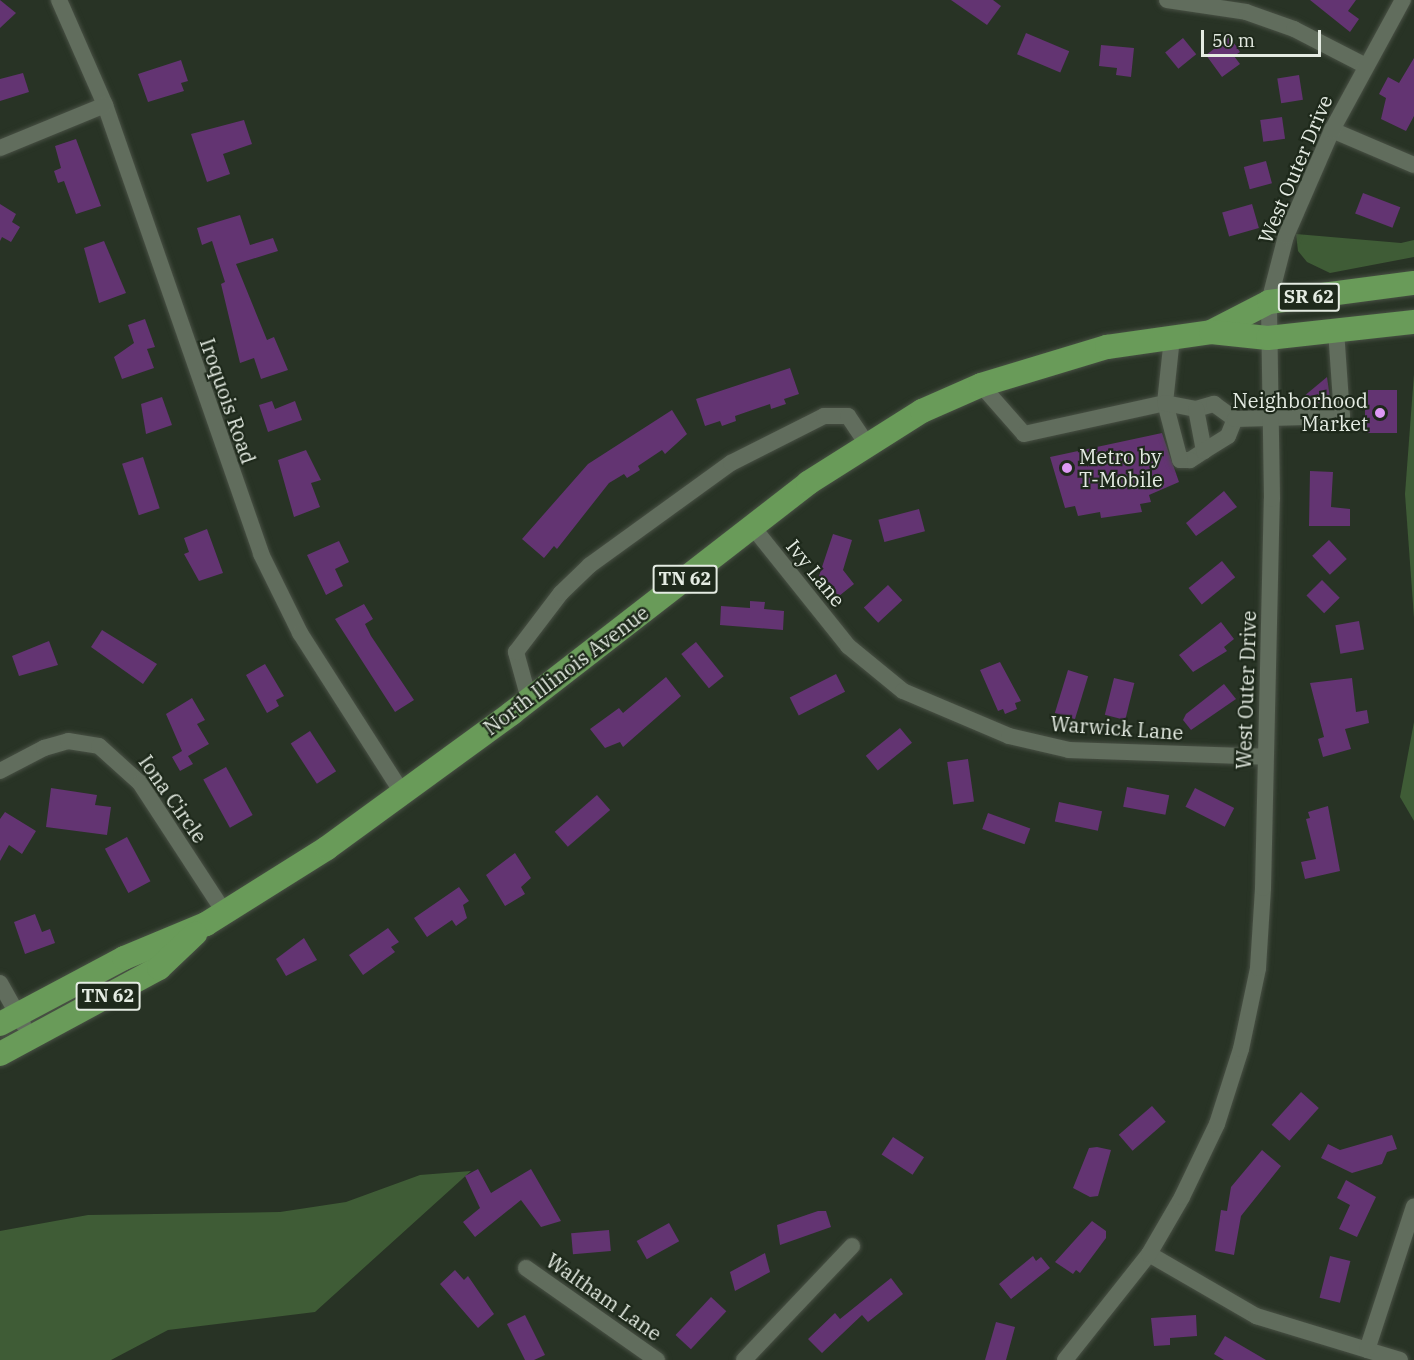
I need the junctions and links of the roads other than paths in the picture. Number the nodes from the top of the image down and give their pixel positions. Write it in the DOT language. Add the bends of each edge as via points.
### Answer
graph roads {
  1 [pos="59,0"];
  2 [pos="1167,0"];
  3 [pos="1403,0"];
  4 [pos="1364,65"];
  5 [pos="105,105"];
  6 [pos="1332,130"];
  7 [pos="0,148"];
  8 [pos="1414,165"];
  9 [pos="1414,283"];
  10 [pos="1269,302"];
  11 [pos="1414,322"];
  12 [pos="1336,330"];
  13 [pos="1210,332"];
  14 [pos="1172,338"];
  15 [pos="1268,338"];
  16 [pos="981,385"];
  17 [pos="1165,403"];
  18 [pos="1196,409"];
  19 [pos="1235,419"];
  20 [pos="1270,420"];
  21 [pos="867,444"];
  22 [pos="1204,451"];
  23 [pos="752,526"];
  24 [pos="848,646"];
  25 [pos="529,699"];
  26 [pos="1264,757"];
  27 [pos="0,771"];
  28 [pos="403,794"];
  29 [pos="215,918"];
  30 [pos="0,982"];
  31 [pos="9,1020"];
  32 [pos="31,1038"];
  33 [pos="0,1054"];
  34 [pos="1414,1206"];
  35 [pos="852,1246"];
  36 [pos="1149,1254"];
  37 [pos="526,1268"];
  38 [pos="1367,1350"];
  39 [pos="657,1360"];
  40 [pos="744,1360"];
  41 [pos="1065,1360"];
  42 [pos="1400,1360"];
  1 -- 5 [label="street, Iroquois Road"];
  2 -- 4 [label="street" via="1246,12 1294,29"];
  3 -- 4 [label="street, West Outer Drive"];
  4 -- 6 [label="street, West Outer Drive"];
  5 -- 7 [label="street"];
  5 -- 28 [label="street, Iroquois Road" via="261,554 300,633"];
  6 -- 8 [label="street"];
  6 -- 10 [label="street, West Outer Drive" via="1286,236"];
  9 -- 10 [label="highway, SR 62"];
  10 -- 13 [label="highway, SR 62"];
  10 -- 15 [label="street, West Outer Drive"];
  11 -- 12 [label="highway, SR 62"];
  12 -- 15 [label="highway, SR 62"];
  12 -- 20 [label="street" via="1342,416"];
  13 -- 14 [label="highway, North Illinois Avenue / TN 62"];
  13 -- 15 [label="highway, SR 62"];
  14 -- 16 [label="highway, North Illinois Avenue / TN 62" via="1107,347"];
  14 -- 17 [label="street"];
  15 -- 20 [label="street, West Outer Drive"];
  16 -- 17 [label="street" via="1024,434"];
  16 -- 21 [label="highway, North Illinois Avenue / TN 62" via="922,411"];
  17 -- 18 [label="street"];
  17 -- 22 [label="street" via="1180,460 1190,460"];
  18 -- 19 [label="street" via="1214,404"];
  18 -- 22 [label="street"];
  19 -- 20 [label="street"];
  19 -- 22 [label="street" via="1228,436"];
  20 -- 26 [label="street, West Outer Drive" via="1272,499"];
  21 -- 23 [label="highway, North Illinois Avenue / TN 62"];
  21 -- 25 [label="street" via="848,416 824,416 732,463 590,565 561,593 516,652"];
  23 -- 24 [label="street, Ivy Lane"];
  23 -- 25 [label="highway, North Illinois Avenue / TN 62"];
  24 -- 26 [label="street, Warwick Lane" via="903,691 1032,742 1069,750"];
  25 -- 28 [label="highway, North Illinois Avenue / TN 62"];
  26 -- 36 [label="street, West Outer Drive" via="1258,968 1241,1049 1217,1124"];
  27 -- 29 [label="street, Iona Circle" via="44,748 68,741 99,746 140,783"];
  28 -- 29 [label="highway, North Illinois Avenue / TN 62"];
  29 -- 31 [label="highway, North Illinois Avenue / TN 62" via="124,958"];
  29 -- 32 [label="highway, TN 62" via="159,968"];
  30 -- 31 [label="street"];
  31 -- 32 [label="street"];
  32 -- 33 [label="highway, TN 62"];
  34 -- 38 [label="street"];
  35 -- 40 [label="street"];
  36 -- 38 [label="street" via="1256,1316"];
  36 -- 41 [label="street, West Outer Drive"];
  37 -- 39 [label="street, Waltham Lane"];
  38 -- 42 [label="street"];
}
